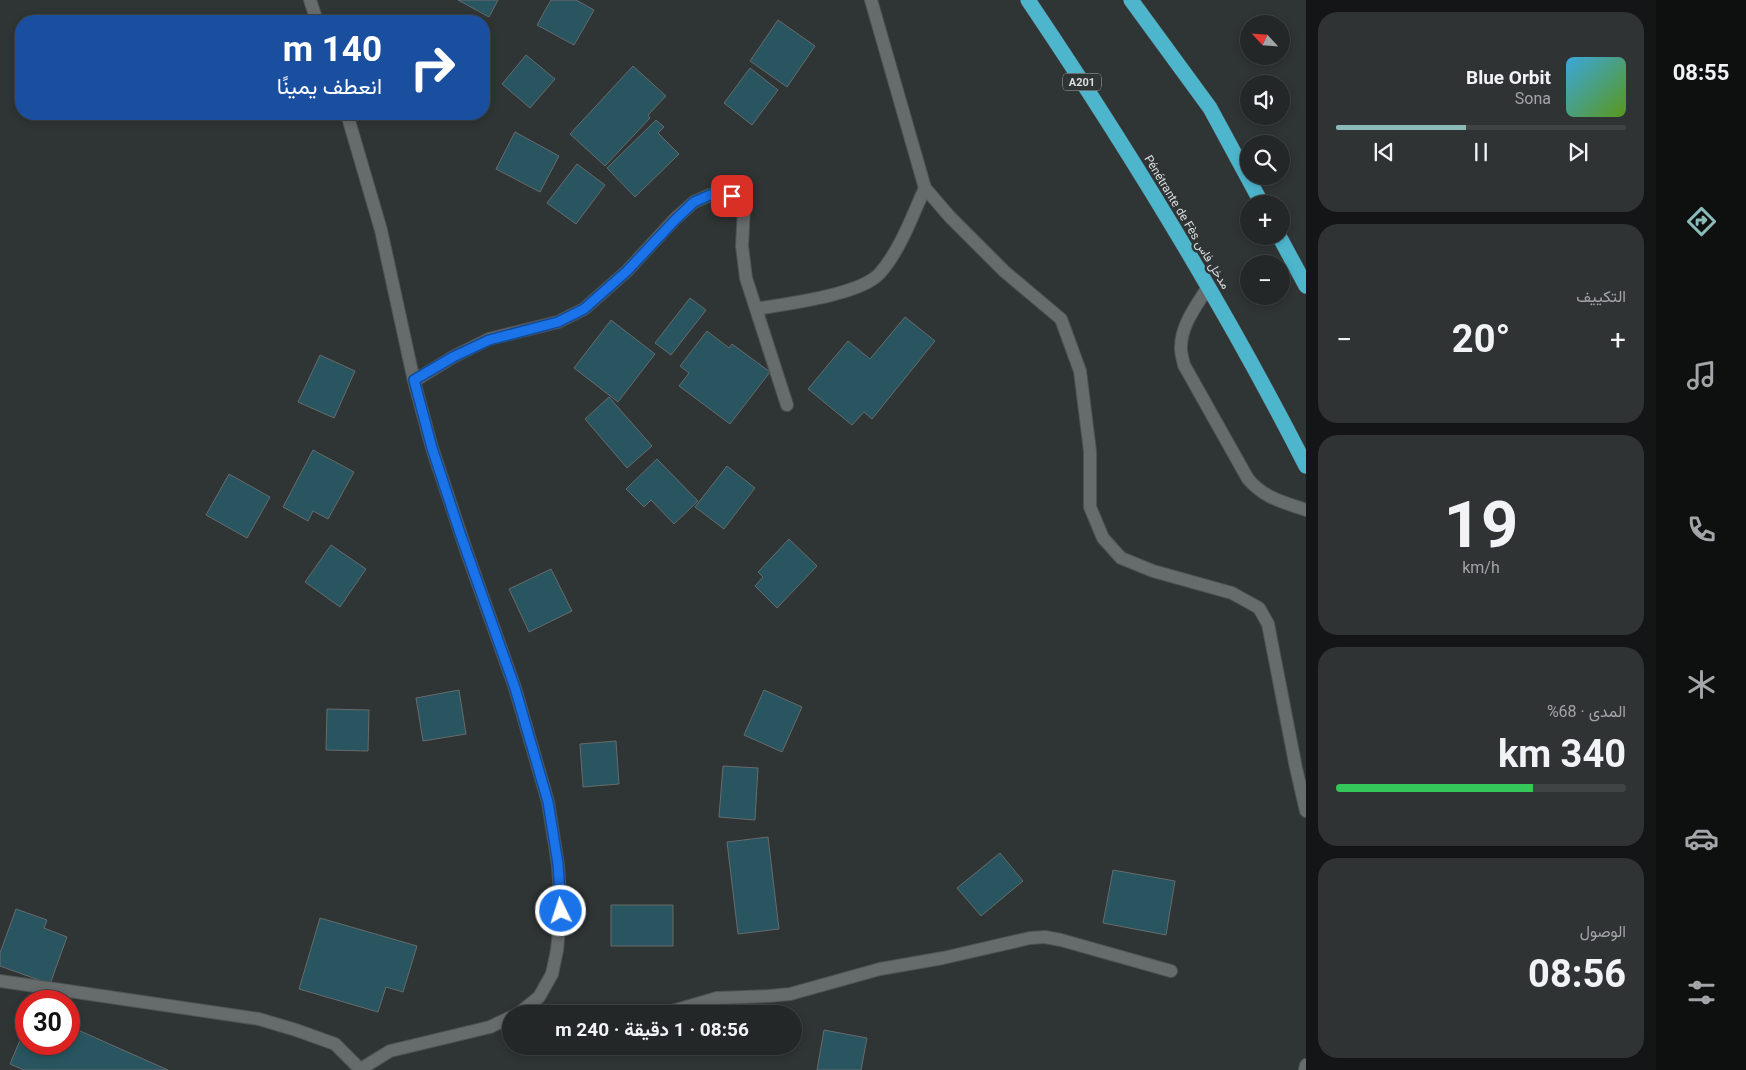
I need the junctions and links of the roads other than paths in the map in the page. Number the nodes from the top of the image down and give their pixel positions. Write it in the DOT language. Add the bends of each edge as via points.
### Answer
graph roads {
  1 [pos="310,0"];
  2 [pos="871,0"];
  3 [pos="1028,0"];
  4 [pos="1131,0"];
  5 [pos="315,15"];
  6 [pos="349,120"];
  7 [pos="925,188"];
  8 [pos="1257,195"];
  9 [pos="1285,245"];
  10 [pos="1306,286"];
  11 [pos="1208,287"];
  12 [pos="756,310"];
  13 [pos="414,380"];
  14 [pos="787,405"];
  15 [pos="1306,466"];
  16 [pos="1306,510"];
  17 [pos="1306,811"];
  18 [pos="1171,971"];
  19 [pos="0,981"];
  20 [pos="530,1005"];
  21 [pos="693,1005"];
  22 [pos="502,1021"];
  23 [pos="1306,1065"];
  24 [pos="360,1069"];
  25 [pos="1305,1070"];
  1 -- 5 [label="street"];
  2 -- 7 [label="street"];
  3 -- 11 [label="highway, Pénétrante de Fès مدخل فاس / A201" via="1136,164"];
  4 -- 8 [label="highway" via="1210,108"];
  6 -- 13 [label="street" via="381,230"];
  7 -- 12 [label="street" via="899,245 879,275 858,288"];
  7 -- 17 [label="street" via="1004,271 1061,320 1080,371 1090,451 1090,507 1103,538 1122,558 1153,571 1232,593 1259,608 1268,624"];
  9 -- 10 [label="highway"];
  11 -- 15 [label="highway, Pénétrante de Fès مدخل فاس / A201"];
  11 -- 16 [label="street" via="1182,335 1184,365 1256,488 1276,500"];
  12 -- 13 [label="street" via="746,278 742,246 744,208 732,196 723,193 710,195 694,202 627,271 584,309 558,322 489,340"];
  12 -- 14 [label="street"];
  13 -- 20 [label="street" via="432,448 515,688 548,802 558,864 561,911 552,974 539,997"];
  18 -- 21 [label="street" via="1061,940 1030,938 880,969 790,994 717,998"];
  19 -- 24 [label="street" via="259,1020 335,1044"];
  22 -- 24 [label="street" via="390,1051"];
  23 -- 25 [label="street"];
}
